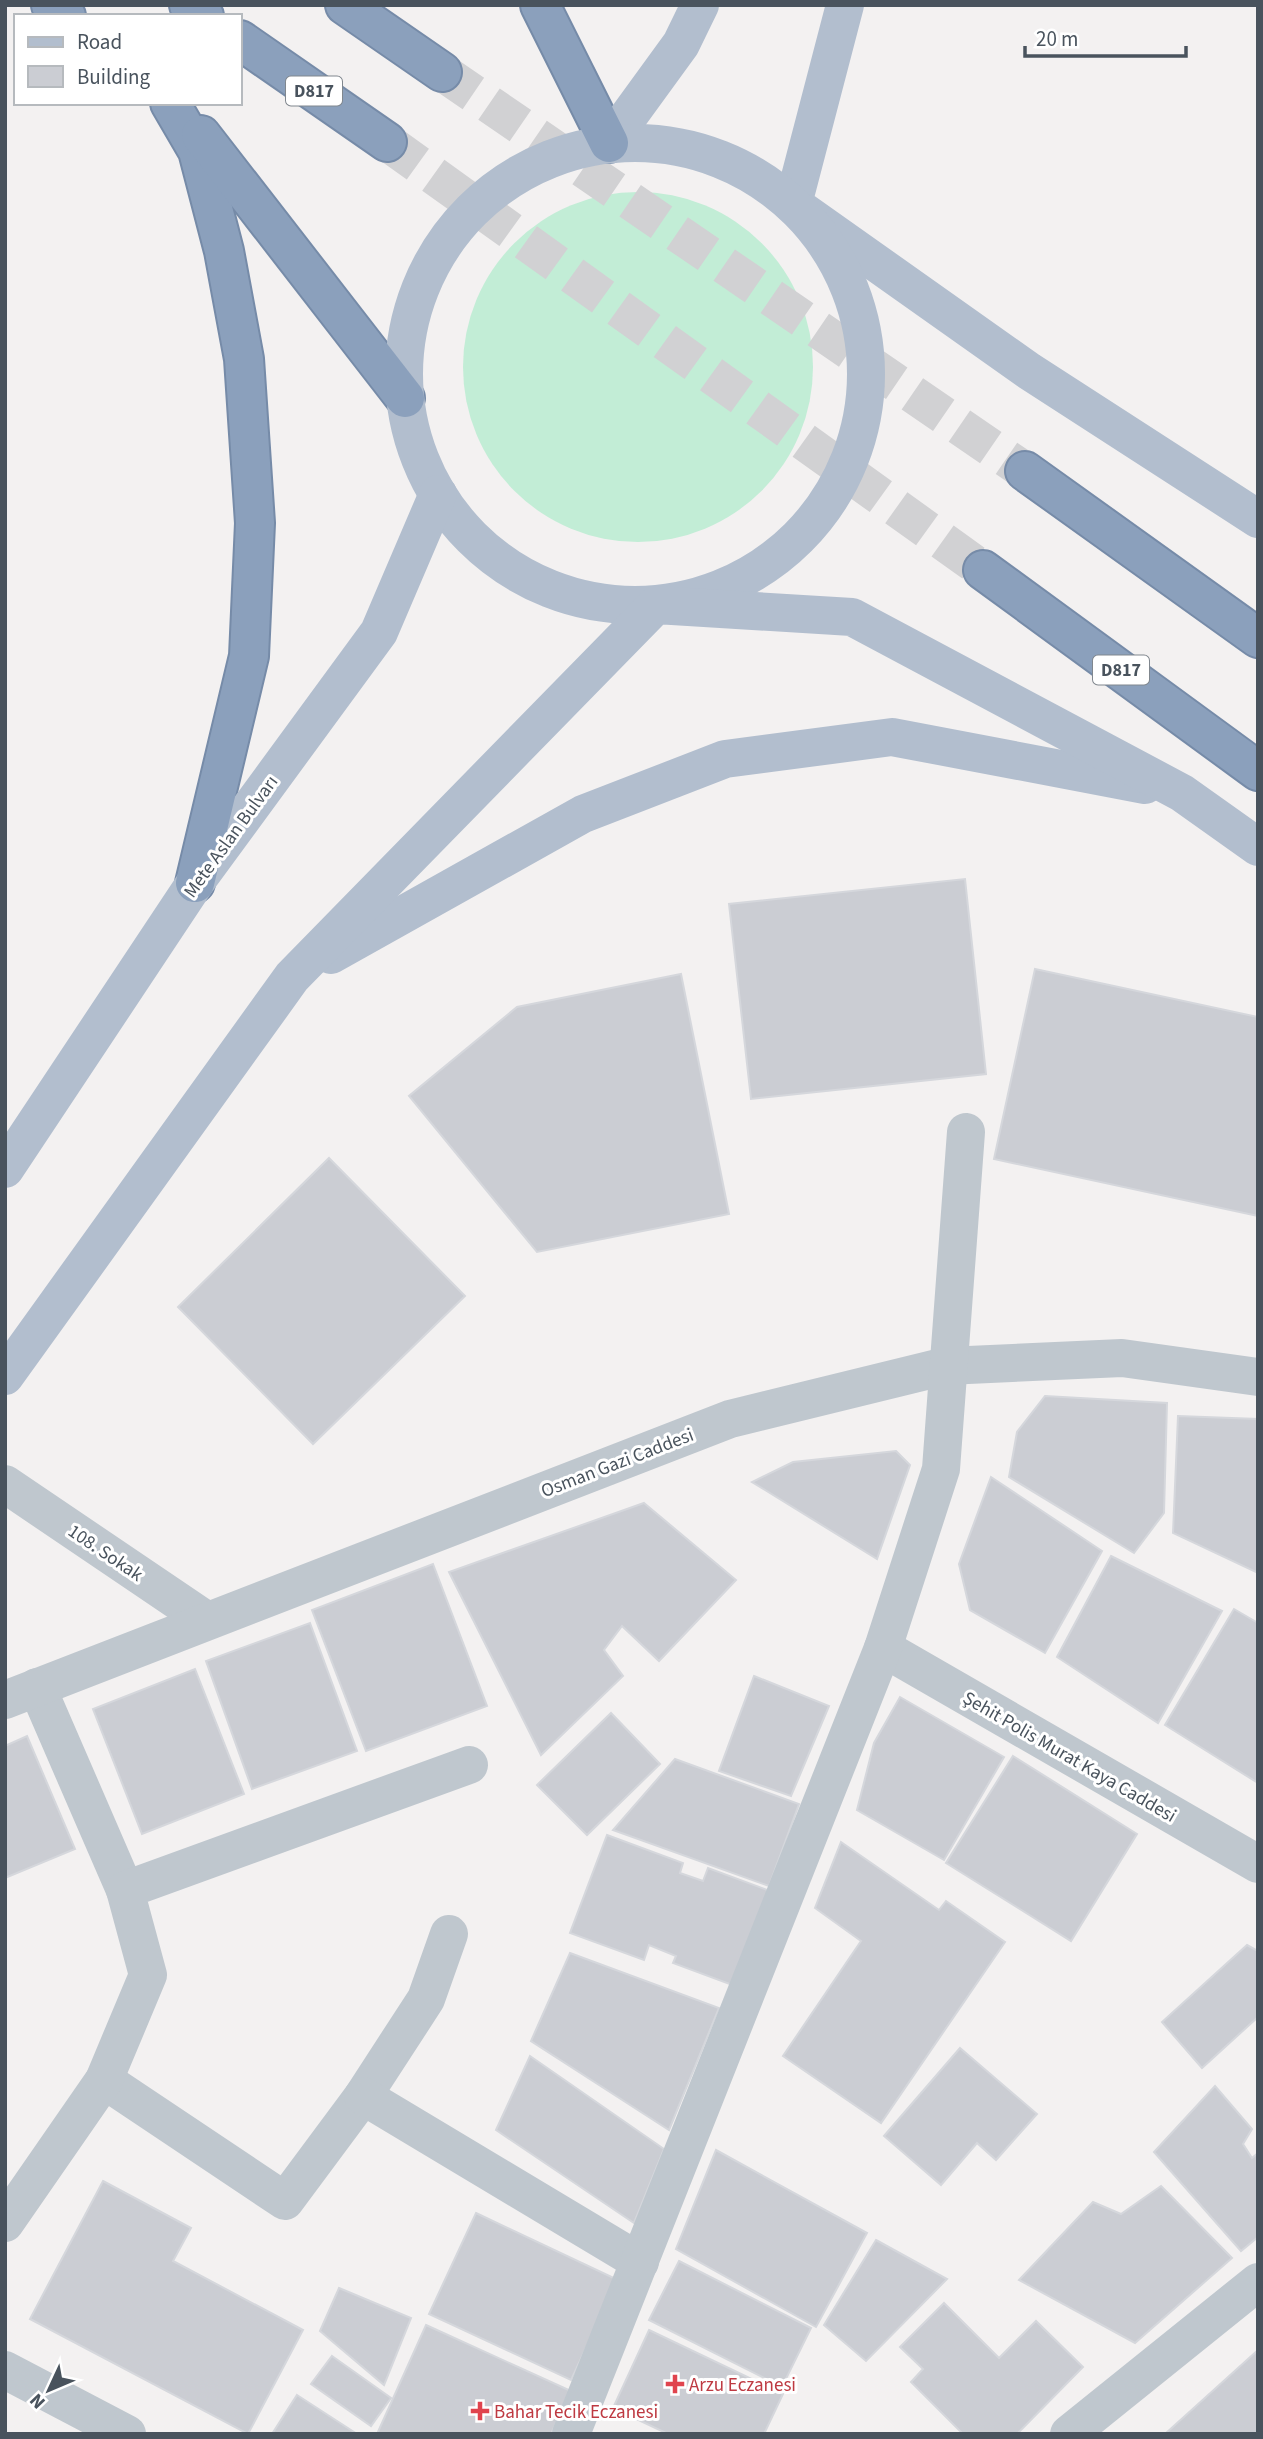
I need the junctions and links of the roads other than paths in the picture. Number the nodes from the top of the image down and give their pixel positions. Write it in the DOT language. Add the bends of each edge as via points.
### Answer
graph roads {
  1 [pos="345,5"];
  2 [pos="540,5"];
  3 [pos="699,5"];
  4 [pos="845,5"];
  5 [pos="242,41"];
  6 [pos="442,72"];
  7 [pos="174,105"];
  8 [pos="175,105"];
  9 [pos="387,142"];
  10 [pos="609,143"];
  11 [pos="793,204"];
  12 [pos="405,398"];
  13 [pos="1025,471"];
  14 [pos="438,495"];
  15 [pos="1258,519"];
  16 [pos="983,570"];
  17 [pos="656,605"];
  18 [pos="1258,638"];
  19 [pos="1258,771"];
  20 [pos="1182,793"];
  21 [pos="1258,847"];
  22 [pos="195,883"];
  23 [pos="292,976"];
  24 [pos="965,1132"];
  25 [pos="5,1169"];
  26 [pos="946,1366"];
  27 [pos="5,1376"];
  28 [pos="1258,1377"];
  29 [pos="5,1484"];
  30 [pos="206,1620"];
  31 [pos="883,1648"];
  32 [pos="21,1693"];
  33 [pos="469,1765"];
  34 [pos="1258,1864"];
  35 [pos="125,1890"];
  36 [pos="449,1934"];
  37 [pos="104,2080"];
  38 [pos="363,2096"];
  39 [pos="5,2223"];
  40 [pos="640,2262"];
  41 [pos="1258,2281"];
  42 [pos="5,2370"];
  43 [pos="127,2434"];
  44 [pos="571,2434"];
  45 [pos="1069,2434"];
  1 -- 6 [label="highway"];
  2 -- 10 [label="highway"];
  3 -- 10 [label="main road" via="681,44"];
  4 -- 11 [label="main road"];
  5 -- 9 [label="highway, D817"];
  7 -- 22 [label="highway" via="198,151 224,251 244,359 255,523 249,656"];
  8 -- 12 [label="highway"];
  10 -- 11 [label="main road" via="676,145 739,165"];
  10 -- 12 [label="main road" via="551,157 498,186 455,228 423,279 406,337"];
  11 -- 15 [label="main road" via="1030,371"];
  11 -- 17 [label="main road" via="840,264 857,312 865,336 865,412 840,484 794,545 730,586"];
  12 -- 14 [label="main road" via="416,448"];
  13 -- 18 [label="highway"];
  14 -- 17 [label="main road" via="470,535 509,568 554,591 604,604"];
  14 -- 22 [label="main road, Mete Aslan Bulvarı" via="379,632"];
  16 -- 19 [label="highway, D817"];
  17 -- 20 [label="main road" via="852,617"];
  17 -- 23 [label="main road"];
  20 -- 21 [label="main road"];
  20 -- 23 [label="main road" via="892,737 725,760 583,814"];
  22 -- 25 [label="main road, Mete Aslan Bulvarı"];
  23 -- 27 [label="main road"];
  24 -- 26 [label="street"];
  26 -- 28 [label="street, Osman Gazi Caddesi" via="1122,1358"];
  26 -- 30 [label="street, Osman Gazi Caddesi" via="730,1419"];
  26 -- 31 [label="street" via="941,1469"];
  29 -- 30 [label="street, 108. Sokak"];
  30 -- 32 [label="street, Osman Gazi Caddesi"];
  31 -- 34 [label="street, Şehit Polis Murat Kaya Caddesi"];
  31 -- 40 [label="street"];
  32 -- 35 [label="street"];
  33 -- 35 [label="street"];
  35 -- 37 [label="street" via="148,1975"];
  36 -- 38 [label="street" via="426,1999"];
  37 -- 38 [label="street" via="285,2201"];
  37 -- 39 [label="street"];
  38 -- 40 [label="street"];
  40 -- 44 [label="street"];
  41 -- 45 [label="street"];
  42 -- 43 [label="street"];
}
